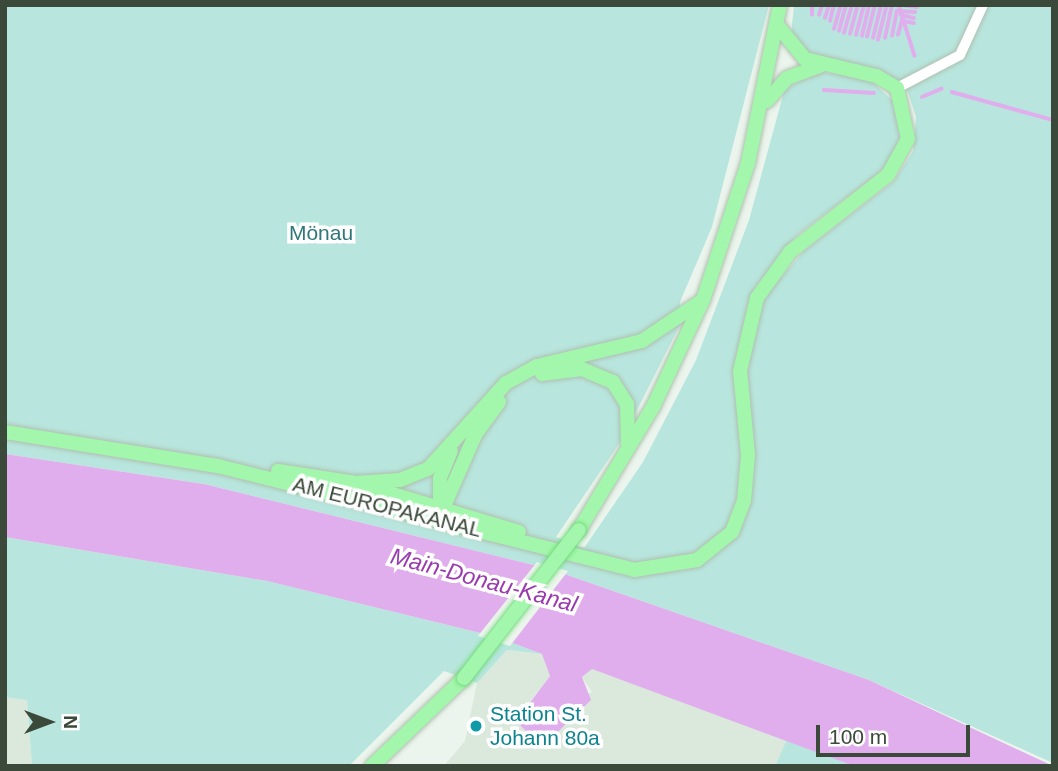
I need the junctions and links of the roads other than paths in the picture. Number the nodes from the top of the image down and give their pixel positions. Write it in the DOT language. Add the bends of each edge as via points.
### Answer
graph roads {
  1 [pos="780,5"];
  2 [pos="983,5"];
  3 [pos="778,26"];
  4 [pos="821,65"];
  5 [pos="897,88"];
  6 [pos="763,105"];
  7 [pos="703,300"];
  8 [pos="5,432"];
  9 [pos="451,450"];
  10 [pos="628,453"];
  11 [pos="218,466"];
  12 [pos="356,483"];
  13 [pos="441,512"];
  14 [pos="372,766"];
  1 -- 3 [label="main road"];
  2 -- 5 [label="street" via="960,55"];
  3 -- 4 [label="main road" via="792,50"];
  3 -- 6 [label="main road"];
  4 -- 5 [label="main road" via="876,76"];
  4 -- 6 [label="main road" via="787,78"];
  5 -- 13 [label="main road, AM EUROPAKANAL" via="909,130 900,159 789,252 751,311 740,371 748,479 732,531 697,560 665,569 634,570"];
  6 -- 7 [label="main road"];
  7 -- 9 [label="main road" via="642,341 537,366 506,383"];
  7 -- 10 [label="main road"];
  8 -- 11 [label="main road, AM EUROPAKANAL"];
  9 -- 12 [label="main road" via="400,481"];
  9 -- 13 [label="main road"];
  10 -- 13 [label="main road" via="631,418 613,382 582,369 545,373 512,391 487,416"];
  10 -- 14 [label="main road, bridge" via="579,530 464,678"];
  11 -- 12 [label="main road, AM EUROPAKANAL"];
  11 -- 13 [label="main road, AM EUROPAKANAL"];
  12 -- 13 [label="main road, AM EUROPAKANAL"];
}
